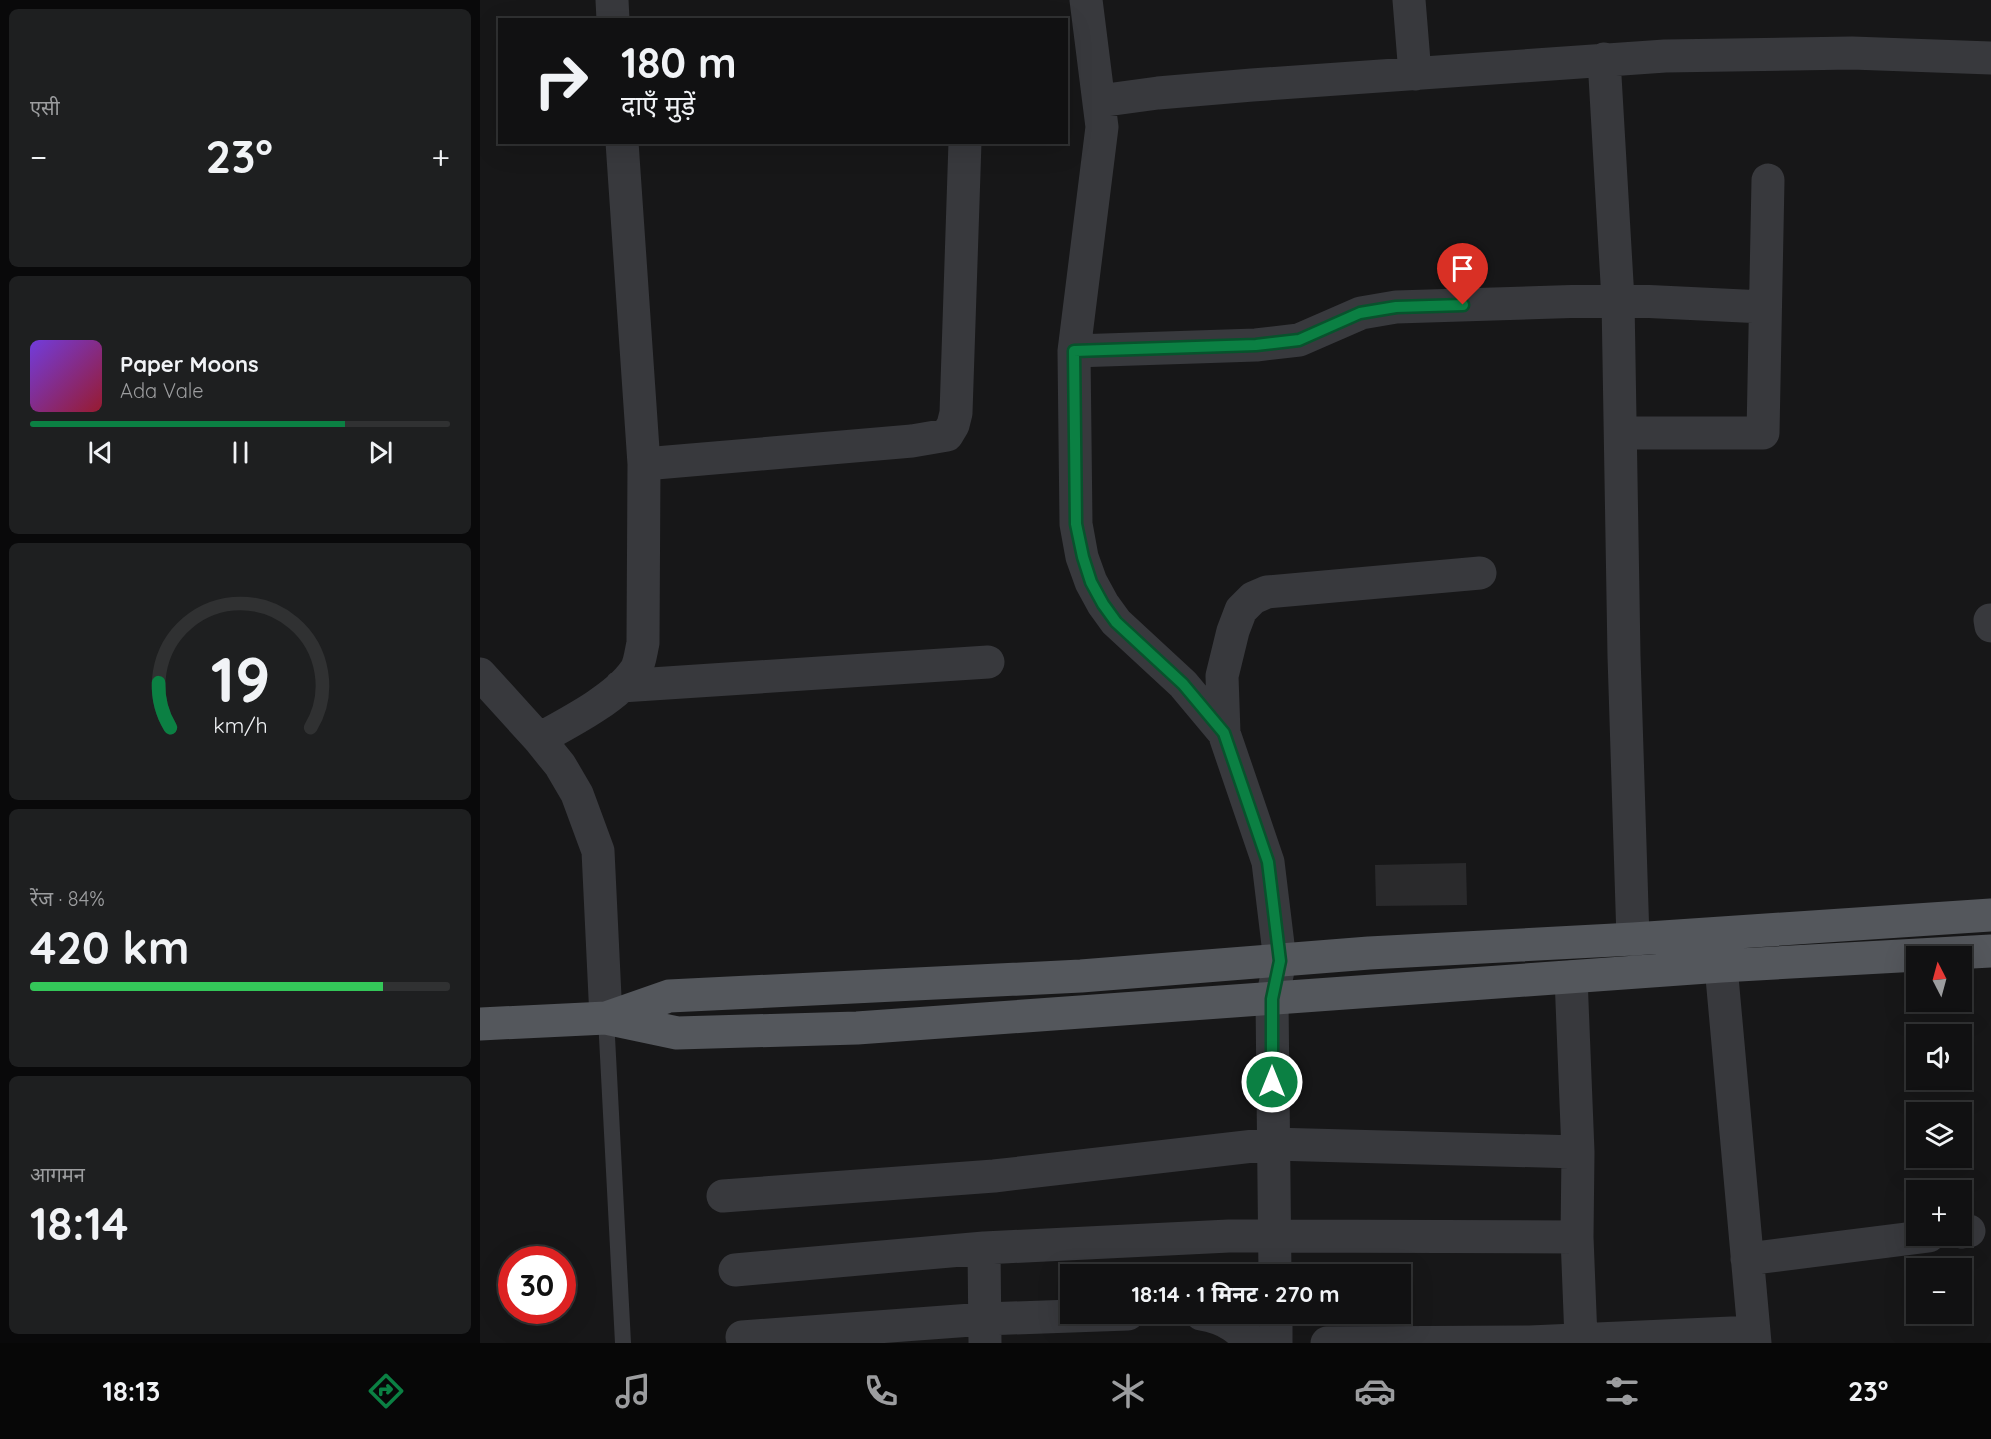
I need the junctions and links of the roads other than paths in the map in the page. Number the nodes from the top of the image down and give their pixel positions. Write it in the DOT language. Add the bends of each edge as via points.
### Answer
graph roads {
  1 [pos="612,0"];
  2 [pos="1086,0"];
  3 [pos="1409,0"];
  4 [pos="613,18"];
  5 [pos="1991,58"];
  6 [pos="1604,59"];
  7 [pos="1415,74"];
  8 [pos="1099,101"];
  9 [pos="622,144"];
  10 [pos="964,144"];
  11 [pos="1768,180"];
  12 [pos="1618,300"];
  13 [pos="1764,307"];
  14 [pos="1074,351"];
  15 [pos="1621,433"];
  16 [pos="644,464"];
  17 [pos="1480,573"];
  18 [pos="1990,620"];
  19 [pos="1991,626"];
  20 [pos="988,662"];
  21 [pos="480,674"];
  22 [pos="621,686"];
  23 [pos="1224,733"];
  24 [pos="540,739"];
  25 [pos="1991,915"];
  26 [pos="1633,939"];
  27 [pos="1991,951"];
  28 [pos="1280,961"];
  29 [pos="1720,966"];
  30 [pos="1571,977"];
  31 [pos="1272,999"];
  32 [pos="606,1018"];
  33 [pos="480,1024"];
  34 [pos="1272,1144"];
  35 [pos="1578,1152"];
  36 [pos="723,1196"];
  37 [pos="1275,1236"];
  38 [pos="1577,1237"];
  39 [pos="1906,1239"];
  40 [pos="984,1248"];
  41 [pos="1747,1259"];
  42 [pos="1275,1264"];
  43 [pos="735,1270"];
  44 [pos="1060,1322"];
  45 [pos="1230,1324"];
  46 [pos="1276,1324"];
  47 [pos="985,1331"];
  48 [pos="742,1337"];
  49 [pos="1754,1337"];
  50 [pos="1581,1339"];
  51 [pos="623,1343"];
  52 [pos="1256,1343"];
  53 [pos="1276,1343"];
  54 [pos="1333,1343"];
  1 -- 4 [label="street"];
  2 -- 8 [label="street"];
  3 -- 7 [label="street"];
  5 -- 6 [label="street" via="1795,53"];
  6 -- 7 [label="street"];
  6 -- 12 [label="street"];
  7 -- 8 [label="street"];
  8 -- 14 [label="street" via="1102,127"];
  9 -- 16 [label="street"];
  10 -- 16 [label="street" via="956,413 947,435"];
  11 -- 13 [label="street"];
  12 -- 13 [label="street"];
  12 -- 14 [label="street" via="1396,307 1360,313 1299,340"];
  12 -- 15 [label="street"];
  13 -- 15 [label="street" via="1763,433"];
  14 -- 23 [label="street" via="1076,524 1091,582 1116,622 1183,684"];
  15 -- 26 [label="street"];
  16 -- 22 [label="street" via="643,643 637,669"];
  17 -- 23 [label="street" via="1268,592 1253,598 1241,610 1222,676"];
  18 -- 19 [label="street"];
  20 -- 22 [label="street"];
  21 -- 24 [label="street"];
  22 -- 24 [label="street"];
  23 -- 28 [label="street" via="1268,862"];
  24 -- 32 [label="street" via="577,794 598,851"];
  25 -- 26 [label="main road"];
  26 -- 28 [label="main road"];
  27 -- 29 [label="main road"];
  28 -- 31 [label="street"];
  28 -- 32 [label="main road" via="1081,976 669,996"];
  29 -- 30 [label="main road"];
  29 -- 41 [label="street"];
  30 -- 31 [label="main road"];
  30 -- 35 [label="street"];
  31 -- 32 [label="main road" via="857,1028 677,1033"];
  31 -- 34 [label="street"];
  32 -- 33 [label="main road"];
  32 -- 51 [label="lane"];
  34 -- 35 [label="street"];
  34 -- 36 [label="street" via="994,1176"];
  34 -- 37 [label="street"];
  35 -- 38 [label="street"];
  37 -- 38 [label="street"];
  37 -- 40 [label="street"];
  37 -- 42 [label="street"];
  38 -- 50 [label="street"];
  39 -- 41 [label="street"];
  40 -- 43 [label="street"];
  40 -- 47 [label="street"];
  41 -- 49 [label="street"];
  44 -- 47 [label="street"];
  45 -- 52 [label="street"];
  46 -- 53 [label="street"];
  47 -- 48 [label="street"];
  49 -- 50 [label="street"];
  50 -- 54 [label="street"];
}
